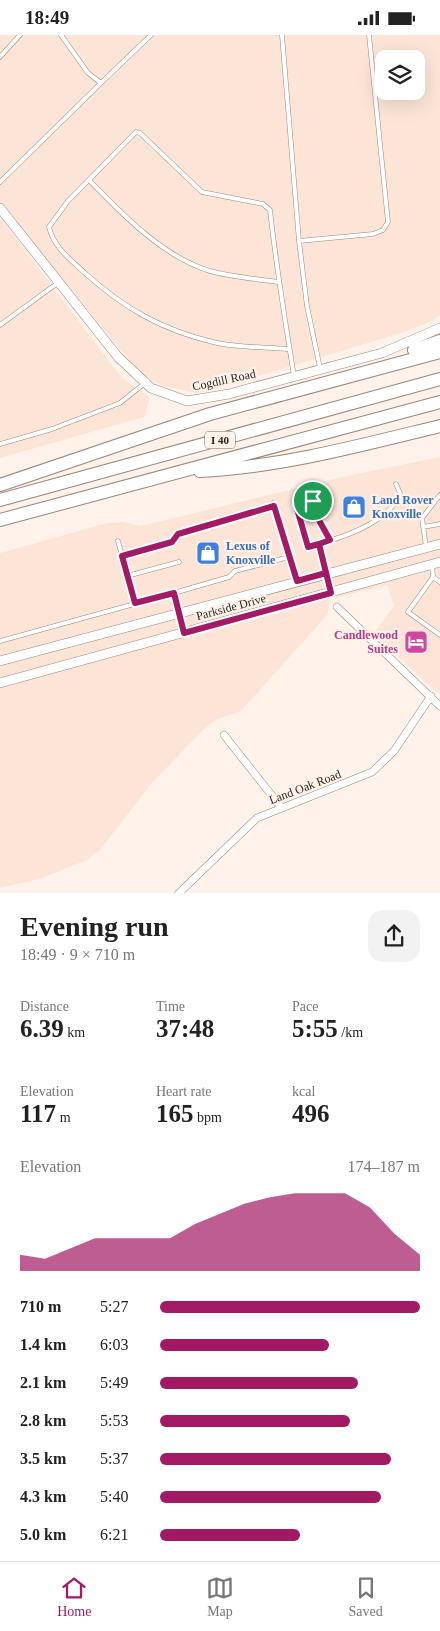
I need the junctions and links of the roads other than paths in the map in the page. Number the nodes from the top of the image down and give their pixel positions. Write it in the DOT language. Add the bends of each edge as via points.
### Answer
graph roads {
  1 [pos="20,35"];
  2 [pos="61,35"];
  3 [pos="151,35"];
  4 [pos="282,35"];
  5 [pos="369,35"];
  6 [pos="0,57"];
  7 [pos="101,83"];
  8 [pos="89,180"];
  9 [pos="0,182"];
  10 [pos="0,208"];
  11 [pos="299,241"];
  12 [pos="59,283"];
  13 [pos="278,283"];
  14 [pos="0,325"];
  15 [pos="440,328"];
  16 [pos="440,341"];
  17 [pos="289,349"];
  18 [pos="440,352"];
  19 [pos="320,368"];
  20 [pos="294,376"];
  21 [pos="440,379"];
  22 [pos="145,383"];
  23 [pos="440,402"];
  24 [pos="210,414"];
  25 [pos="440,426"];
  26 [pos="0,444"];
  27 [pos="173,473"];
  28 [pos="396,484"];
  29 [pos="0,485"];
  30 [pos="440,495"];
  31 [pos="328,497"];
  32 [pos="0,500"];
  33 [pos="313,501"];
  34 [pos="0,520"];
  35 [pos="440,524"];
  36 [pos="423,527"];
  37 [pos="330,540"];
  38 [pos="118,541"];
  39 [pos="319,544"];
  40 [pos="440,544"];
  41 [pos="426,547"];
  42 [pos="122,556"];
  43 [pos="288,557"];
  44 [pos="179,562"];
  45 [pos="436,563"];
  46 [pos="326,573"];
  47 [pos="127,576"];
  48 [pos="434,577"];
  49 [pos="297,581"];
  50 [pos="440,581"];
  51 [pos="174,593"];
  52 [pos="331,593"];
  53 [pos="135,603"];
  54 [pos="337,607"];
  55 [pos="180,612"];
  56 [pos="184,633"];
  57 [pos="440,635"];
  58 [pos="0,641"];
  59 [pos="0,661"];
  60 [pos="0,683"];
  61 [pos="431,696"];
  62 [pos="440,706"];
  63 [pos="224,735"];
  64 [pos="281,807"];
  65 [pos="178,893"];
  1 -- 6 [label="lane"];
  2 -- 7 [label="lane" via="88,73"];
  3 -- 7 [label="lane"];
  4 -- 11 [label="lane"];
  5 -- 11 [label="lane" via="388,222 383,230 374,234"];
  7 -- 9 [label="lane"];
  8 -- 13 [label="lane" via="161,247 210,271"];
  8 -- 13 [label="lane" via="136,132 140,133 202,192 263,204 270,210"];
  8 -- 17 [label="lane" via="49,227 59,250 113,299 157,325 214,342"];
  10 -- 12 [label="street, Cogdill Road"];
  11 -- 19 [label="lane"];
  12 -- 14 [label="lane"];
  12 -- 22 [label="street, Cogdill Road" via="118,357"];
  13 -- 17 [label="lane"];
  15 -- 19 [label="street, Cogdill Road" via="382,353"];
  16 -- 24 [label="highway"];
  17 -- 20 [label="lane"];
  18 -- 24 [label="highway"];
  19 -- 20 [label="street, Cogdill Road"];
  20 -- 22 [label="street, Cogdill Road" via="229,394 187,401 151,389"];
  21 -- 32 [label="highway, I 40"];
  22 -- 26 [label="lane" via="120,403 52,429"];
  23 -- 27 [label="highway, I 40"];
  24 -- 29 [label="highway"];
  25 -- 27 [label="highway" via="344,449 252,466"];
  27 -- 34 [label="highway, I 40"];
  28 -- 37 [label="lane" via="400,493 390,510 349,535"];
  30 -- 36 [label="lane" via="422,518"];
  31 -- 33 [label="lane"];
  33 -- 37 [label="lane" via="316,515"];
  33 -- 39 [label="lane" via="296,505 308,547"];
  35 -- 36 [label="lane"];
  36 -- 41 [label="lane"];
  37 -- 39 [label="lane"];
  38 -- 42 [label="lane"];
  39 -- 46 [label="lane"];
  40 -- 41 [label="street, Parkside Drive"];
  41 -- 46 [label="street, Parkside Drive"];
  42 -- 43 [label="lane" via="172,542 178,534 273,504"];
  42 -- 47 [label="lane"];
  43 -- 49 [label="lane"];
  43 -- 51 [label="lane" via="235,571 229,577"];
  44 -- 47 [label="lane"];
  45 -- 48 [label="lane"];
  45 -- 52 [label="street, Parkside Drive"];
  46 -- 49 [label="street, Parkside Drive"];
  46 -- 52 [label="lane"];
  47 -- 53 [label="lane"];
  48 -- 50 [label="lane"];
  48 -- 57 [label="lane" via="408,612"];
  49 -- 55 [label="street, Parkside Drive"];
  51 -- 53 [label="lane"];
  51 -- 55 [label="lane"];
  52 -- 56 [label="street, Parkside Drive"];
  53 -- 58 [label="lane"];
  54 -- 61 [label="street"];
  55 -- 56 [label="lane"];
  55 -- 59 [label="street, Parkside Drive"];
  56 -- 60 [label="street, Parkside Drive"];
  61 -- 62 [label="street"];
  61 -- 64 [label="street, Land Oak Road" via="394,751 372,772"];
  63 -- 64 [label="street"];
  64 -- 65 [label="street, Land Oak Road" via="257,818"];
}
